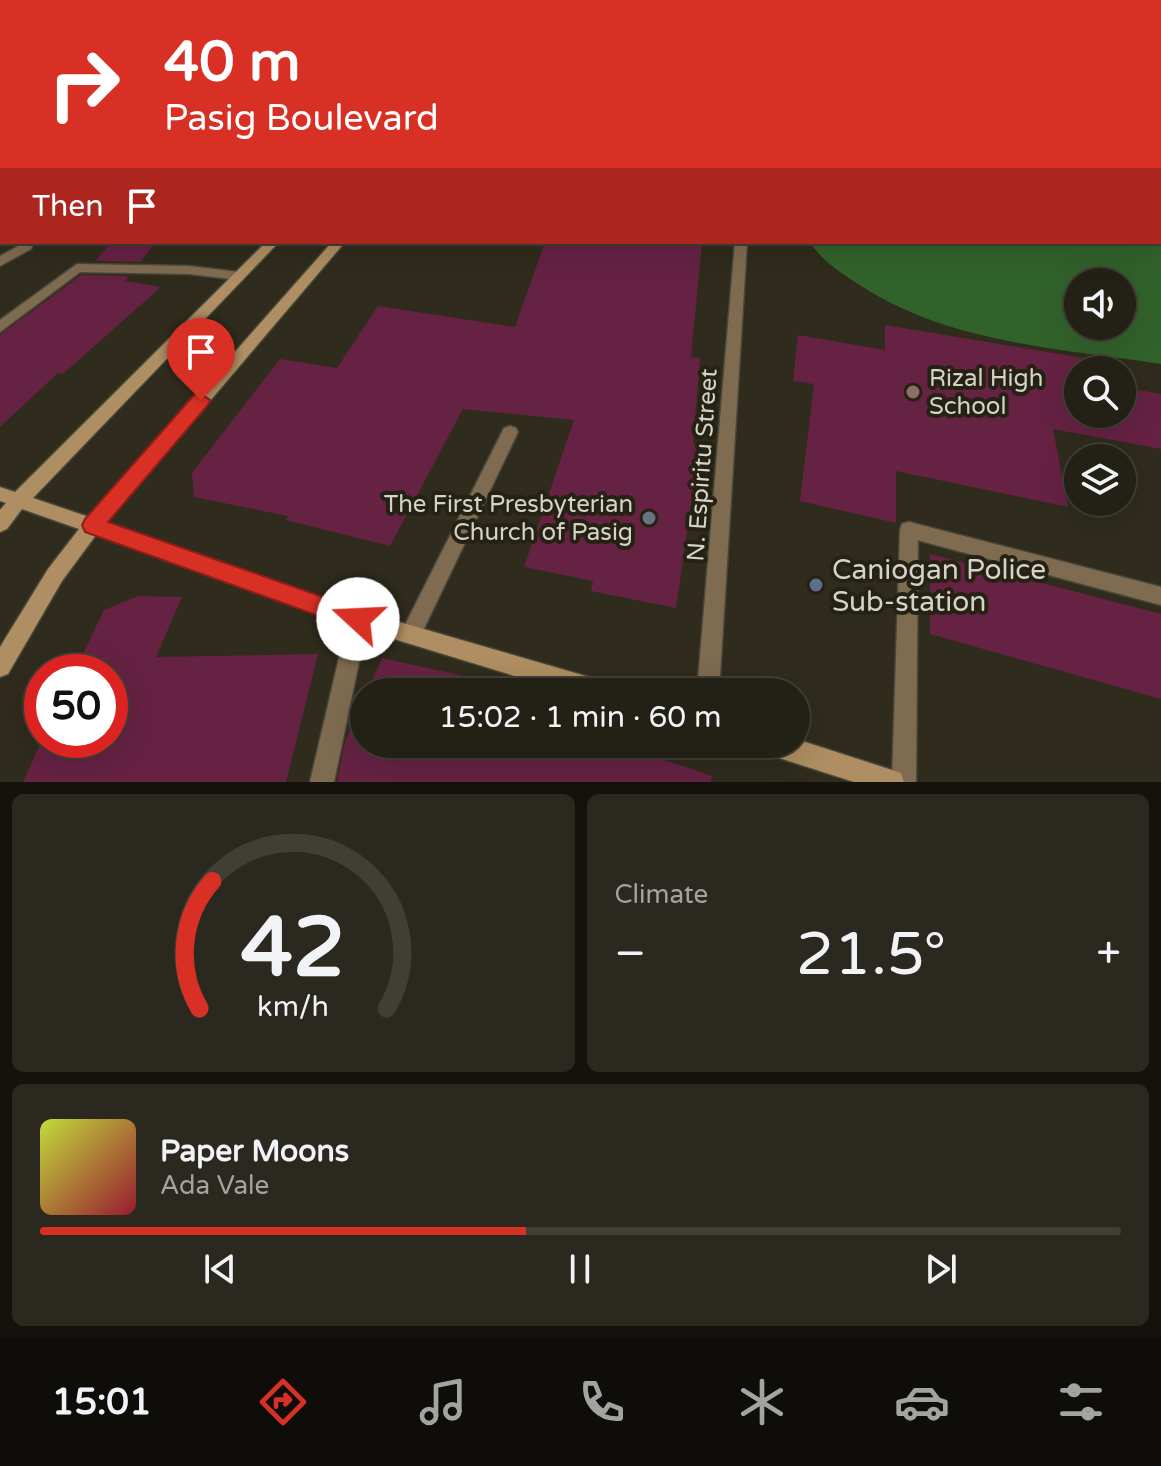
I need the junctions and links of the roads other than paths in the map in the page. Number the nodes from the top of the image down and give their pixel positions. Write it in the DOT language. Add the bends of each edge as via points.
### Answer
graph roads {
  1 [pos="271,244"];
  2 [pos="337,244"];
  3 [pos="741,244"];
  4 [pos="26,246"];
  5 [pos="0,262"];
  6 [pos="239,276"];
  7 [pos="0,327"];
  8 [pos="510,432"];
  9 [pos="0,494"];
  10 [pos="19,500"];
  11 [pos="0,524"];
  12 [pos="93,525"];
  13 [pos="1161,596"];
  14 [pos="358,619"];
  15 [pos="411,634"];
  16 [pos="0,667"];
  17 [pos="557,678"];
  18 [pos="709,678"];
  19 [pos="810,756"];
  20 [pos="322,782"];
  21 [pos="892,782"];
  22 [pos="904,782"];
  1 -- 6 [label="main road"];
  2 -- 12 [label="main road"];
  3 -- 18 [label="street, N. Espiritu Street"];
  4 -- 5 [label="street"];
  6 -- 7 [label="street" via="77,268"];
  6 -- 10 [label="main road"];
  8 -- 15 [label="street"];
  9 -- 10 [label="main road"];
  10 -- 11 [label="main road"];
  10 -- 12 [label="main road"];
  12 -- 14 [label="main road"];
  12 -- 16 [label="main road" via="55,575"];
  13 -- 22 [label="street" via="909,530"];
  14 -- 15 [label="main road"];
  14 -- 20 [label="street"];
  15 -- 17 [label="main road"];
  19 -- 21 [label="main road"];
}
